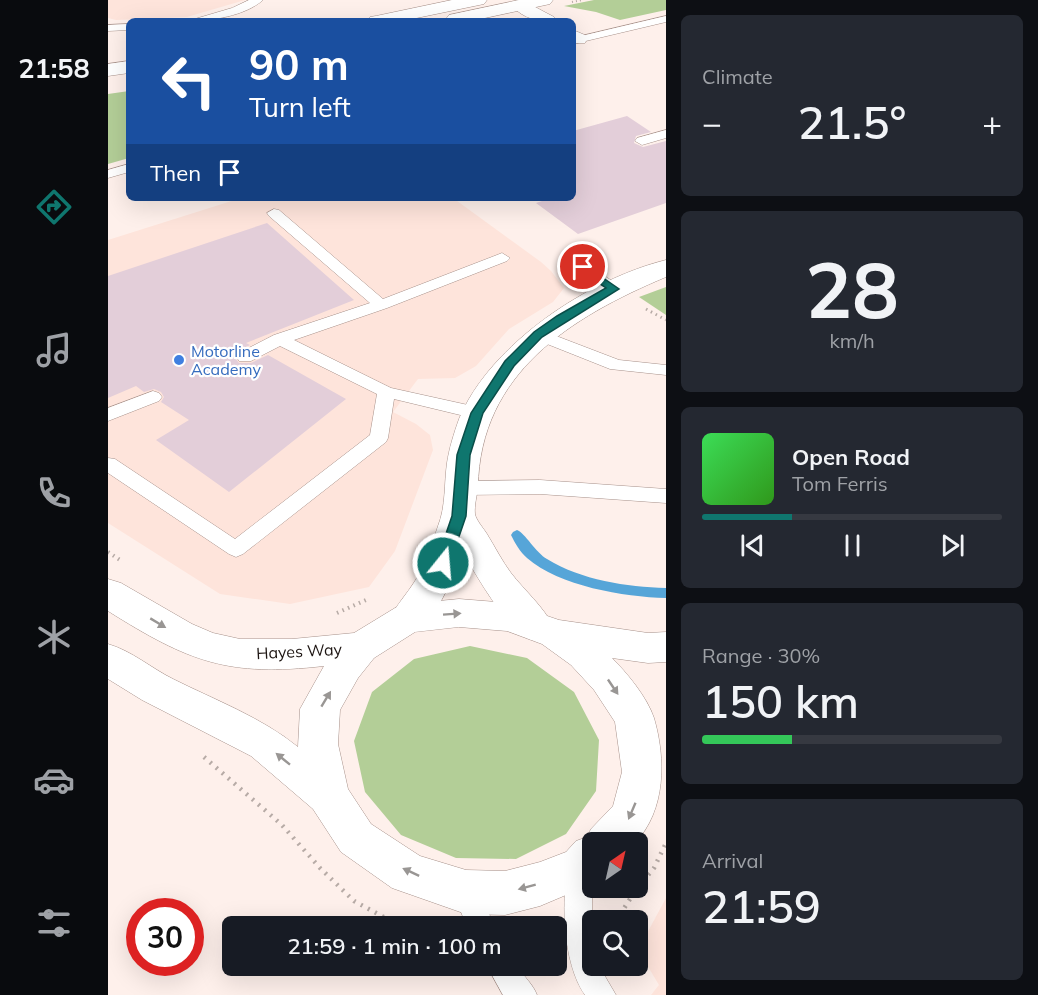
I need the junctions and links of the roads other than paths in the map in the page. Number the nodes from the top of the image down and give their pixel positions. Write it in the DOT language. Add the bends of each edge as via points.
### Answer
graph roads {
  1 [pos="258,0"];
  2 [pos="478,0"];
  3 [pos="544,0"];
  4 [pos="521,5"];
  5 [pos="205,18"];
  6 [pos="391,18"];
  7 [pos="460,18"];
  8 [pos="543,18"];
  9 [pos="666,19"];
  10 [pos="126,27"];
  11 [pos="108,28"];
  12 [pos="576,39"];
  13 [pos="126,67"];
  14 [pos="108,70"];
  15 [pos="126,82"];
  16 [pos="108,85"];
  17 [pos="666,134"];
  18 [pos="642,141"];
  19 [pos="126,169"];
  20 [pos="108,174"];
  21 [pos="274,213"];
  22 [pos="567,257"];
  23 [pos="502,258"];
  24 [pos="666,268"];
  25 [pos="614,289"];
  26 [pos="381,305"];
  27 [pos="538,334"];
  28 [pos="280,339"];
  29 [pos="245,357"];
  30 [pos="666,370"];
  31 [pos="386,392"];
  32 [pos="153,397"];
  33 [pos="477,413"];
  34 [pos="108,415"];
  35 [pos="108,464"];
  36 [pos="666,496"];
  37 [pos="459,502"];
  38 [pos="108,593"];
  39 [pos="408,618"];
  40 [pos="545,630"];
  41 [pos="361,648"];
  42 [pos="666,648"];
  43 [pos="108,659"];
  44 [pos="655,761"];
  45 [pos="328,796"];
  46 [pos="616,832"];
  47 [pos="582,862"];
  48 [pos="587,898"];
  49 [pos="473,910"];
  50 [pos="507,976"];
  51 [pos="523,995"];
  52 [pos="602,995"];
  1 -- 5 [label="lane"];
  2 -- 6 [label="street"];
  3 -- 4 [label="street"];
  4 -- 7 [label="street"];
  4 -- 8 [label="street"];
  9 -- 12 [label="lane"];
  10 -- 11 [label="lane"];
  13 -- 14 [label="street"];
  15 -- 16 [label="street"];
  17 -- 18 [label="lane"];
  19 -- 20 [label="lane"];
  21 -- 26 [label="lane"];
  22 -- 25 [label="lane"];
  23 -- 26 [label="lane"];
  24 -- 25 [label="street"];
  25 -- 27 [label="street"];
  26 -- 28 [label="lane"];
  27 -- 30 [label="lane" via="616,365"];
  27 -- 33 [label="street" via="510,364"];
  28 -- 29 [label="lane"];
  28 -- 31 [label="lane"];
  31 -- 33 [label="lane"];
  31 -- 35 [label="lane" via="379,438 236,549"];
  32 -- 34 [label="lane"];
  33 -- 37 [label="street" via="468,435"];
  36 -- 37 [label="lane" via="540,487"];
  37 -- 39 [label="street" via="436,580"];
  37 -- 40 [label="street" via="497,581"];
  38 -- 41 [label="street, Hayes Way, one-way" via="173,632 222,651 263,655"];
  39 -- 40 [label="street, one-way" via="459,612 509,617"];
  39 -- 41 [label="street"];
  40 -- 42 [label="street"];
  40 -- 44 [label="street, one-way" via="584,654 608,679 634,718"];
  45 -- 41 [label="street, one-way" via="318,744 320,709"];
  45 -- 43 [label="street, one-way" via="265,744"];
  44 -- 46 [label="street, one-way" via="632,816"];
  49 -- 45 [label="street, one-way" via="356,838"];
  47 -- 49 [label="street, one-way" via="540,884 505,893"];
  48 -- 52 [label="lane" via="579,947 586,973"];
  50 -- 51 [label="lane"];
}
